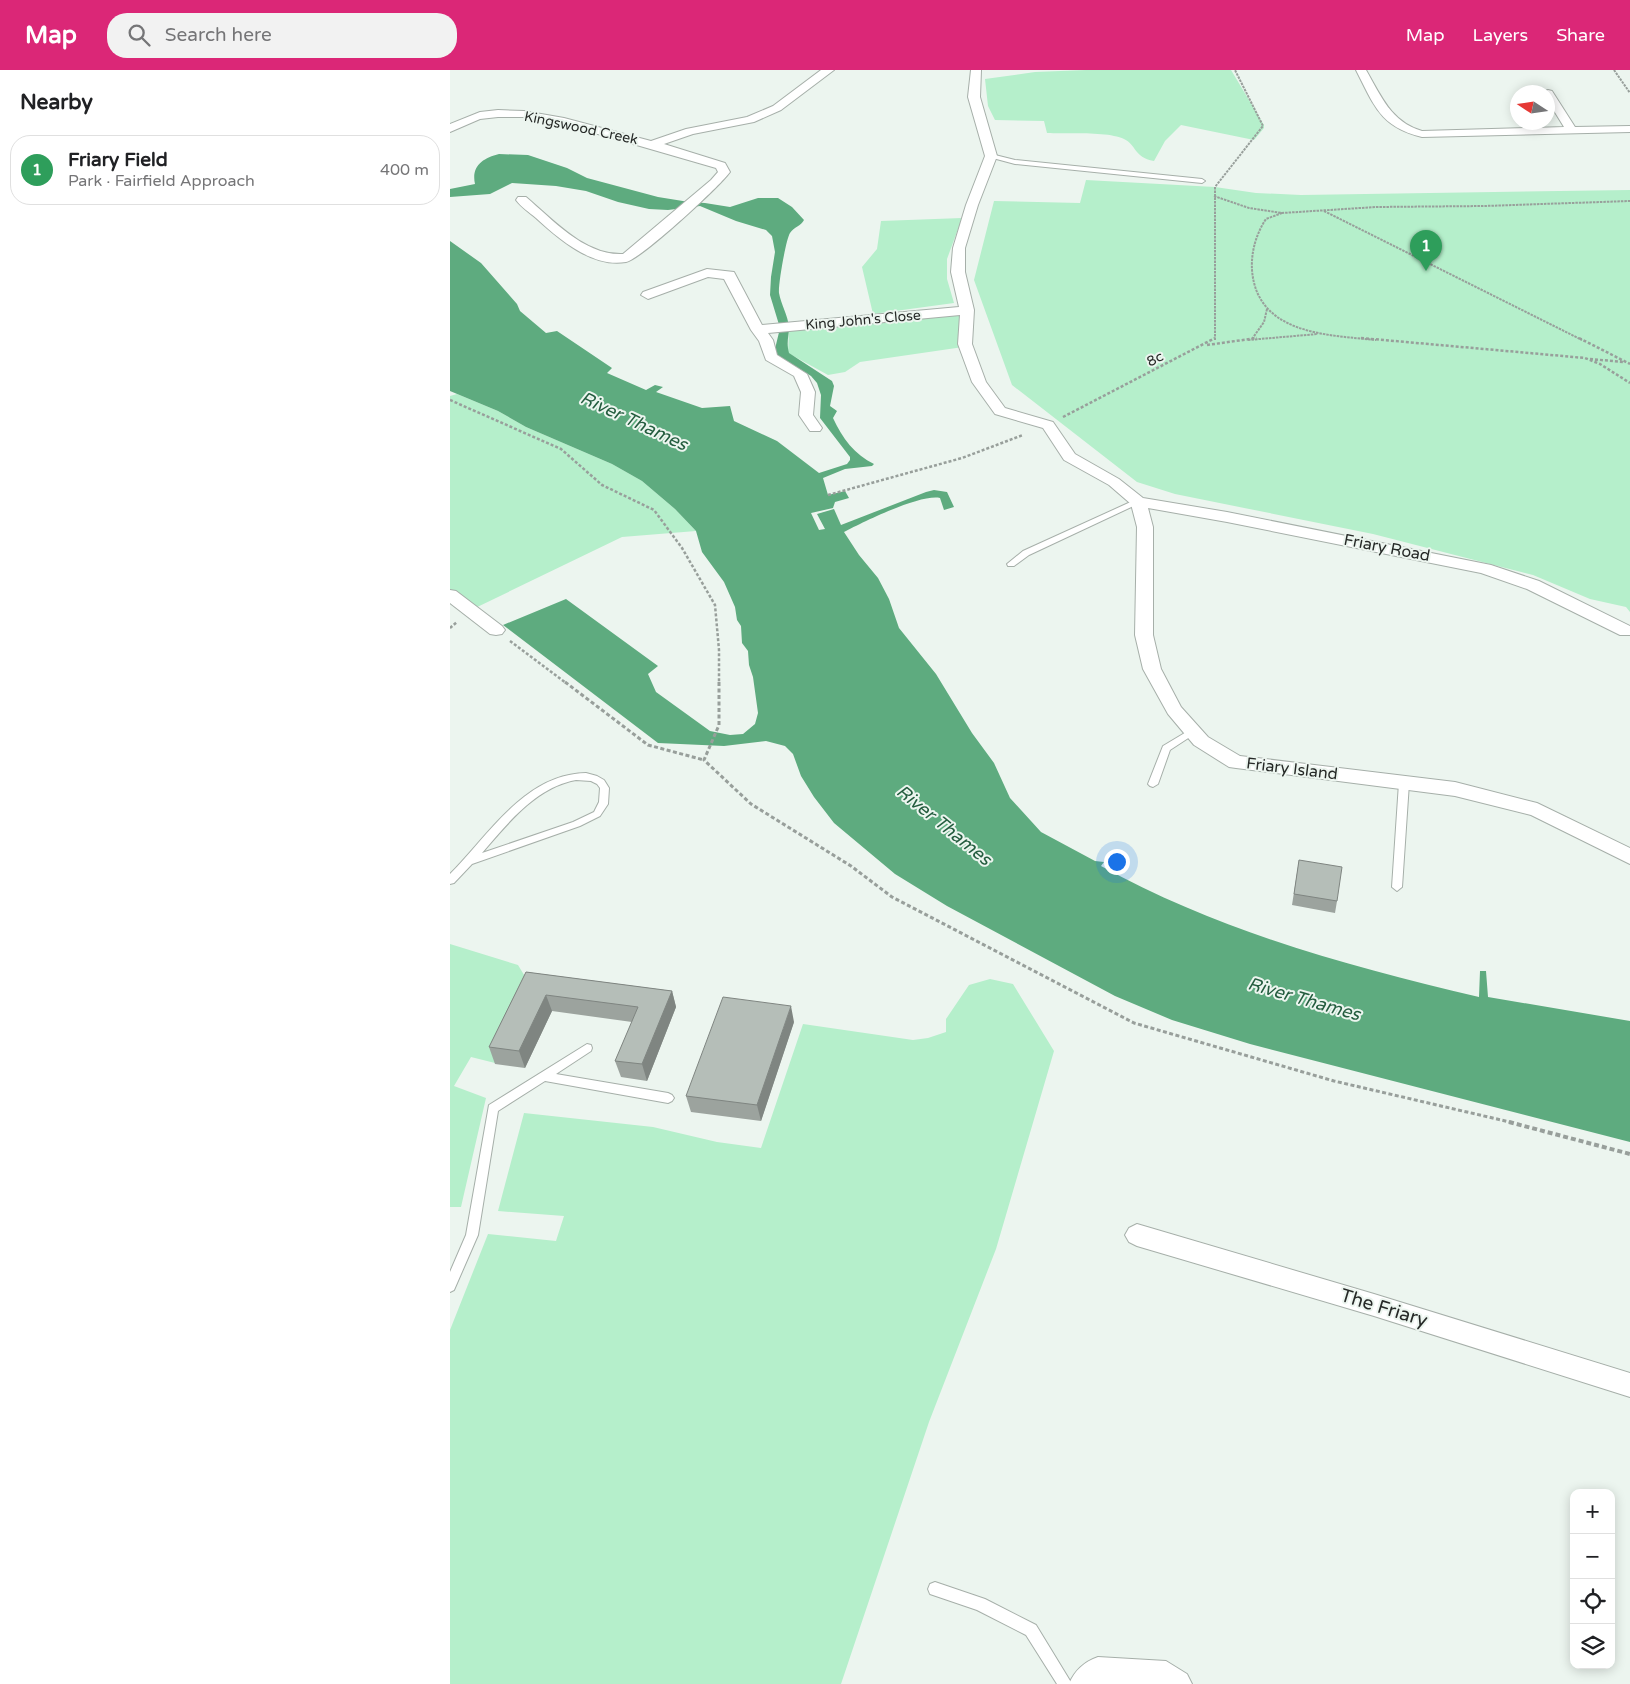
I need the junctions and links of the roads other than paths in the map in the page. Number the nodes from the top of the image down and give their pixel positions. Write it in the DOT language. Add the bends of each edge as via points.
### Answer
graph roads {
  1 [pos="829,70"];
  2 [pos="976,70"];
  3 [pos="1361,70"];
  4 [pos="1555,105"];
  5 [pos="450,129"];
  6 [pos="1630,129"];
  7 [pos="1572,131"];
  8 [pos="654,144"];
  9 [pos="991,156"];
  10 [pos="1202,181"];
  11 [pos="522,200"];
  12 [pos="648,295"];
  13 [pos="967,310"];
  14 [pos="758,330"];
  15 [pos="815,428"];
  16 [pos="1138,502"];
  17 [pos="1011,564"];
  18 [pos="450,595"];
  19 [pos="496,630"];
  20 [pos="1626,631"];
  21 [pos="1193,731"];
  22 [pos="1404,783"];
  23 [pos="1153,784"];
  24 [pos="1630,857"];
  25 [pos="472,860"];
  26 [pos="450,880"];
  27 [pos="1397,887"];
  28 [pos="588,1048"];
  29 [pos="544,1076"];
  30 [pos="668,1098"];
  31 [pos="1137,1234"];
  32 [pos="450,1286"];
  33 [pos="1630,1385"];
  34 [pos="935,1589"];
  35 [pos="1065,1684"];
  36 [pos="1084,1684"];
  37 [pos="1177,1684"];
  1 -- 8 [label="street, Kingswood Creek" via="777,108 750,120 690,131"];
  2 -- 9 [label="street" via="974,97"];
  3 -- 7 [label="street" via="1386,114 1396,124 1412,132"];
  4 -- 7 [label="street"];
  5 -- 8 [label="street, Kingswood Creek" via="466,119 486,114 521,114"];
  6 -- 7 [label="street"];
  8 -- 11 [label="street, Kingswood Creek" via="721,166 724,172 716,183 626,258 602,258 580,246"];
  9 -- 10 [label="lane" via="1015,162"];
  9 -- 13 [label="street" via="960,248 958,272"];
  12 -- 14 [label="street" via="707,273 729,275"];
  13 -- 14 [label="street, King John's Close"];
  13 -- 16 [label="street" via="965,344 979,382 1000,411 1048,425 1068,457 1114,482"];
  14 -- 15 [label="street" via="766,340 771,358 800,374 808,392 806,415"];
  16 -- 17 [label="lane" via="1026,553"];
  16 -- 20 [label="street, Friary Road" via="1485,569 1532,585"];
  16 -- 21 [label="street, Friary Island" via="1145,527 1144,635 1152,670 1174,710"];
  18 -- 19 [label="street"];
  21 -- 22 [label="street, Friary Island" via="1201,741 1236,762"];
  21 -- 23 [label="lane" via="1166,748"];
  22 -- 24 [label="street, Friary Island" via="1455,789 1537,810"];
  22 -- 27 [label="lane"];
  25 -- 25 [label="lane" via="566,828 597,813 604,805 603,785 596,778 582,776 552,783 504,822"];
  25 -- 26 [label="lane"];
  28 -- 29 [label="lane"];
  29 -- 30 [label="lane"];
  29 -- 32 [label="lane" via="493,1108 472,1235"];
  31 -- 33 [label="street, The Friary"];
  34 -- 35 [label="lane" via="980,1604 1031,1630"];
  36 -- 37 [label="street" via="1098,1671 1166,1676"];
}
